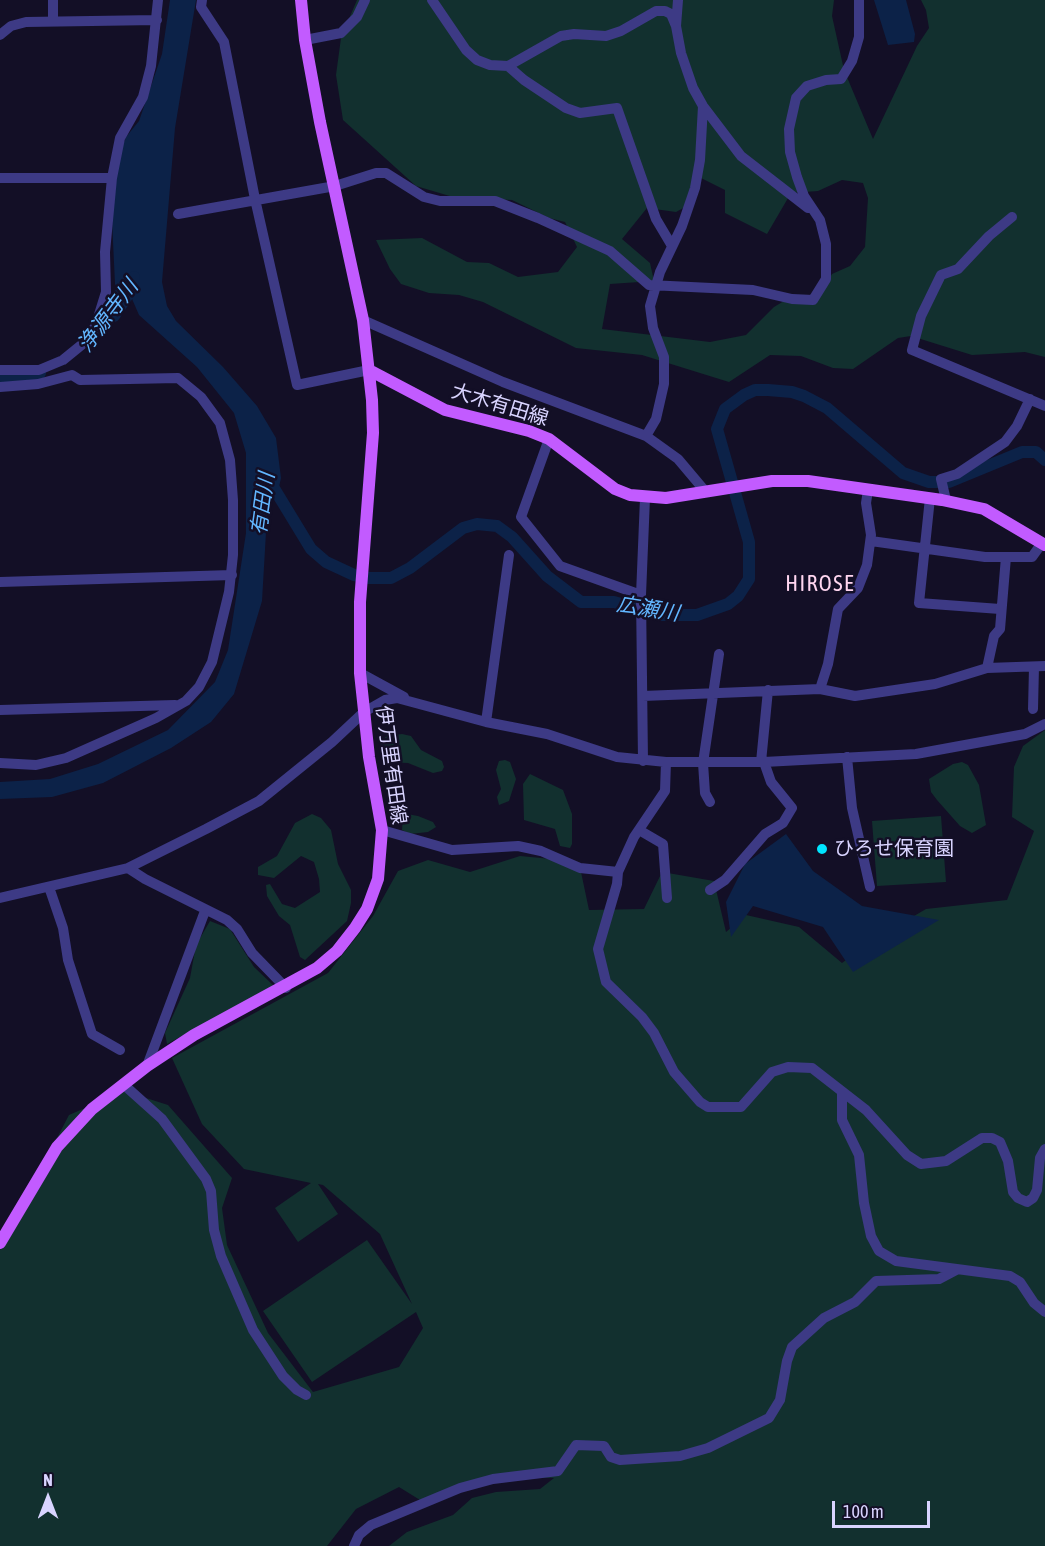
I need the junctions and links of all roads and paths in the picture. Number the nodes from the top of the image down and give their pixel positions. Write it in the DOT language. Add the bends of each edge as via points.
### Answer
graph roads {
  1 [pos="53,0"];
  2 [pos="158,0"];
  3 [pos="202,0"];
  4 [pos="301,0"];
  5 [pos="365,0"];
  6 [pos="432,0"];
  7 [pos="678,0"];
  8 [pos="859,0"];
  9 [pos="157,20"];
  10 [pos="53,21"];
  11 [pos="676,26"];
  12 [pos="0,35"];
  13 [pos="305,40"];
  14 [pos="508,66"];
  15 [pos="703,106"];
  16 [pos="0,178"];
  17 [pos="112,178"];
  18 [pos="335,186"];
  19 [pos="255,199"];
  20 [pos="816,213"];
  21 [pos="178,214"];
  22 [pos="1012,217"];
  23 [pos="672,246"];
  24 [pos="655,287"];
  25 [pos="363,320"];
  26 [pos="0,370"];
  27 [pos="369,370"];
  28 [pos="0,387"];
  29 [pos="1030,399"];
  30 [pos="1045,406"];
  31 [pos="646,436"];
  32 [pos="549,440"];
  33 [pos="868,490"];
  34 [pos="705,491"];
  35 [pos="645,498"];
  36 [pos="939,498"];
  37 [pos="871,541"];
  38 [pos="1044,544"];
  39 [pos="925,550"];
  40 [pos="509,555"];
  41 [pos="1006,557"];
  42 [pos="231,575"];
  43 [pos="0,582"];
  44 [pos="641,595"];
  45 [pos="1000,609"];
  46 [pos="719,654"];
  47 [pos="1039,666"];
  48 [pos="987,668"];
  49 [pos="360,673"];
  50 [pos="820,689"];
  51 [pos="768,690"];
  52 [pos="1033,691"];
  53 [pos="714,692"];
  54 [pos="1045,692"];
  55 [pos="643,696"];
  56 [pos="410,699"];
  57 [pos="178,705"];
  58 [pos="1033,709"];
  59 [pos="0,710"];
  60 [pos="364,712"];
  61 [pos="486,722"];
  62 [pos="1045,724"];
  63 [pos="847,757"];
  64 [pos="643,761"];
  65 [pos="666,762"];
  66 [pos="763,762"];
  67 [pos="0,763"];
  68 [pos="703,763"];
  69 [pos="710,802"];
  70 [pos="382,830"];
  71 [pos="639,830"];
  72 [pos="128,868"];
  73 [pos="618,872"];
  74 [pos="870,886"];
  75 [pos="49,887"];
  76 [pos="710,890"];
  77 [pos="0,898"];
  78 [pos="667,898"];
  79 [pos="206,911"];
  80 [pos="286,988"];
  81 [pos="120,1050"];
  82 [pos="147,1066"];
  83 [pos="123,1084"];
  84 [pos="842,1093"];
  85 [pos="1045,1149"];
  86 [pos="0,1243"];
  87 [pos="956,1270"];
  88 [pos="1045,1312"];
  89 [pos="306,1395"];
  90 [pos="354,1546"];
  1 -- 10 [label="street"];
  2 -- 9 [label="street"];
  3 -- 19 [label="street" via="201,7 224,42"];
  4 -- 13 [label="main road"];
  5 -- 13 [label="street" via="357,17 341,33"];
  6 -- 14 [label="street" via="477,60"];
  7 -- 11 [label="street"];
  8 -- 20 [label="street" via="859,37 852,61 841,79 807,86 796,98 789,129 797,177"];
  9 -- 10 [label="street"];
  9 -- 17 [label="street" via="143,97 120,138"];
  10 -- 12 [label="street" via="20,24"];
  11 -- 14 [label="street" via="671,14 657,11 621,32 606,36 561,36"];
  11 -- 15 [label="street" via="686,71"];
  13 -- 18 [label="main road"];
  14 -- 23 [label="street" via="566,108 580,113 616,108 657,219"];
  15 -- 20 [label="street" via="741,156"];
  15 -- 23 [label="street" via="695,188"];
  16 -- 17 [label="street"];
  17 -- 26 [label="street" via="105,252 106,292 90,338 70,356 46,368"];
  18 -- 19 [label="street"];
  18 -- 24 [label="street" via="386,173 424,197 440,201 495,201 610,251"];
  18 -- 25 [label="main road"];
  19 -- 21 [label="street"];
  19 -- 27 [label="street" via="297,385"];
  20 -- 24 [label="street" via="828,259 826,279 813,300 753,290"];
  22 -- 29 [label="street" via="958,269 941,275 921,316 912,350"];
  23 -- 24 [label="street"];
  24 -- 31 [label="street" via="651,316 664,357 664,384 656,419"];
  25 -- 27 [label="main road"];
  25 -- 31 [label="street" via="503,381"];
  27 -- 32 [label="main road, 大木有田線" via="445,410 529,431"];
  27 -- 49 [label="main road, 伊万里有田線" via="373,434 360,602"];
  28 -- 42 [label="street" via="38,384 72,375 80,380 178,378 189,385 210,407 226,440 233,500"];
  29 -- 30 [label="street"];
  29 -- 36 [label="street" via="1005,441 957,474 941,479"];
  31 -- 34 [label="street" via="678,459"];
  32 -- 35 [label="main road, 大木有田線" via="615,489"];
  32 -- 44 [label="street" via="521,517 560,566"];
  33 -- 34 [label="main road, 大木有田線" via="808,481 772,481"];
  33 -- 36 [label="main road, 大木有田線"];
  33 -- 37 [label="street"];
  34 -- 35 [label="main road, 大木有田線"];
  35 -- 44 [label="street"];
  36 -- 38 [label="main road, 大木有田線" via="984,509"];
  36 -- 39 [label="street"];
  37 -- 39 [label="street"];
  37 -- 50 [label="street" via="858,588 837,609"];
  38 -- 41 [label="street" via="1032,557"];
  39 -- 41 [label="street"];
  39 -- 45 [label="street" via="920,603"];
  40 -- 61 [label="street"];
  41 -- 45 [label="street"];
  42 -- 43 [label="street"];
  42 -- 57 [label="street" via="212,662 199,687"];
  44 -- 55 [label="street"];
  45 -- 48 [label="street" via="1000,629 994,636"];
  46 -- 53 [label="street"];
  47 -- 48 [label="street"];
  47 -- 52 [label="street"];
  48 -- 50 [label="street" via="935,684 855,696"];
  49 -- 56 [label="street"];
  49 -- 60 [label="main road, 伊万里有田線"];
  50 -- 51 [label="street"];
  51 -- 53 [label="street"];
  51 -- 66 [label="street"];
  52 -- 54 [label="street"];
  52 -- 58 [label="street"];
  53 -- 55 [label="street"];
  53 -- 68 [label="street"];
  55 -- 64 [label="street"];
  56 -- 60 [label="street" via="385,700"];
  56 -- 61 [label="street"];
  57 -- 59 [label="street"];
  57 -- 67 [label="street" via="66,758 36,765"];
  60 -- 70 [label="main road, 伊万里有田線"];
  60 -- 72 [label="street" via="259,801"];
  61 -- 64 [label="street" via="548,734 617,757"];
  62 -- 63 [label="street" via="1025,734 944,750"];
  63 -- 66 [label="street"];
  63 -- 74 [label="street" via="852,808"];
  64 -- 65 [label="street"];
  65 -- 68 [label="street"];
  65 -- 71 [label="street" via="665,792"];
  66 -- 68 [label="street"];
  66 -- 76 [label="street" via="771,782 792,808 783,823 765,834 725,880"];
  68 -- 69 [label="street" via="705,793"];
  70 -- 73 [label="street" via="452,850 518,846 541,850 580,868"];
  70 -- 80 [label="main road, 伊万里有田線" via="378,879 367,909 337,951"];
  71 -- 73 [label="street"];
  71 -- 78 [label="street" via="664,848"];
  72 -- 75 [label="street"];
  72 -- 79 [label="street"];
  73 -- 84 [label="street" via="598,949 606,982 642,1017 674,1072 700,1102 708,1107 741,1107 772,1072 802,1065 812,1068"];
  75 -- 77 [label="street"];
  75 -- 81 [label="street" via="92,1034"];
  79 -- 80 [label="street" via="237,929 252,953"];
  79 -- 82 [label="street"];
  80 -- 82 [label="main road, 伊万里有田線" via="194,1035"];
  82 -- 83 [label="main road, 伊万里有田線"];
  83 -- 86 [label="main road, 伊万里有田線" via="92,1109 57,1147"];
  83 -- 89 [label="street" via="162,1119 206,1179 221,1256 253,1330 283,1377"];
  84 -- 85 [label="street" via="866,1110 899,1148 921,1164 945,1161 973,1142 992,1138 1000,1142 1013,1192 1027,1202 1033,1198"];
  84 -- 87 [label="street" via="842,1120 859,1155 864,1203 875,1245 896,1261"];
  87 -- 88 [label="street" via="1010,1276"];
  87 -- 90 [label="street" via="939,1279 876,1281 855,1302 824,1318 792,1347 780,1400 769,1418 708,1448 680,1456 620,1460 611,1457 604,1446 576,1445 558,1471 493,1479 460,1488 371,1525 359,1535"];
}
